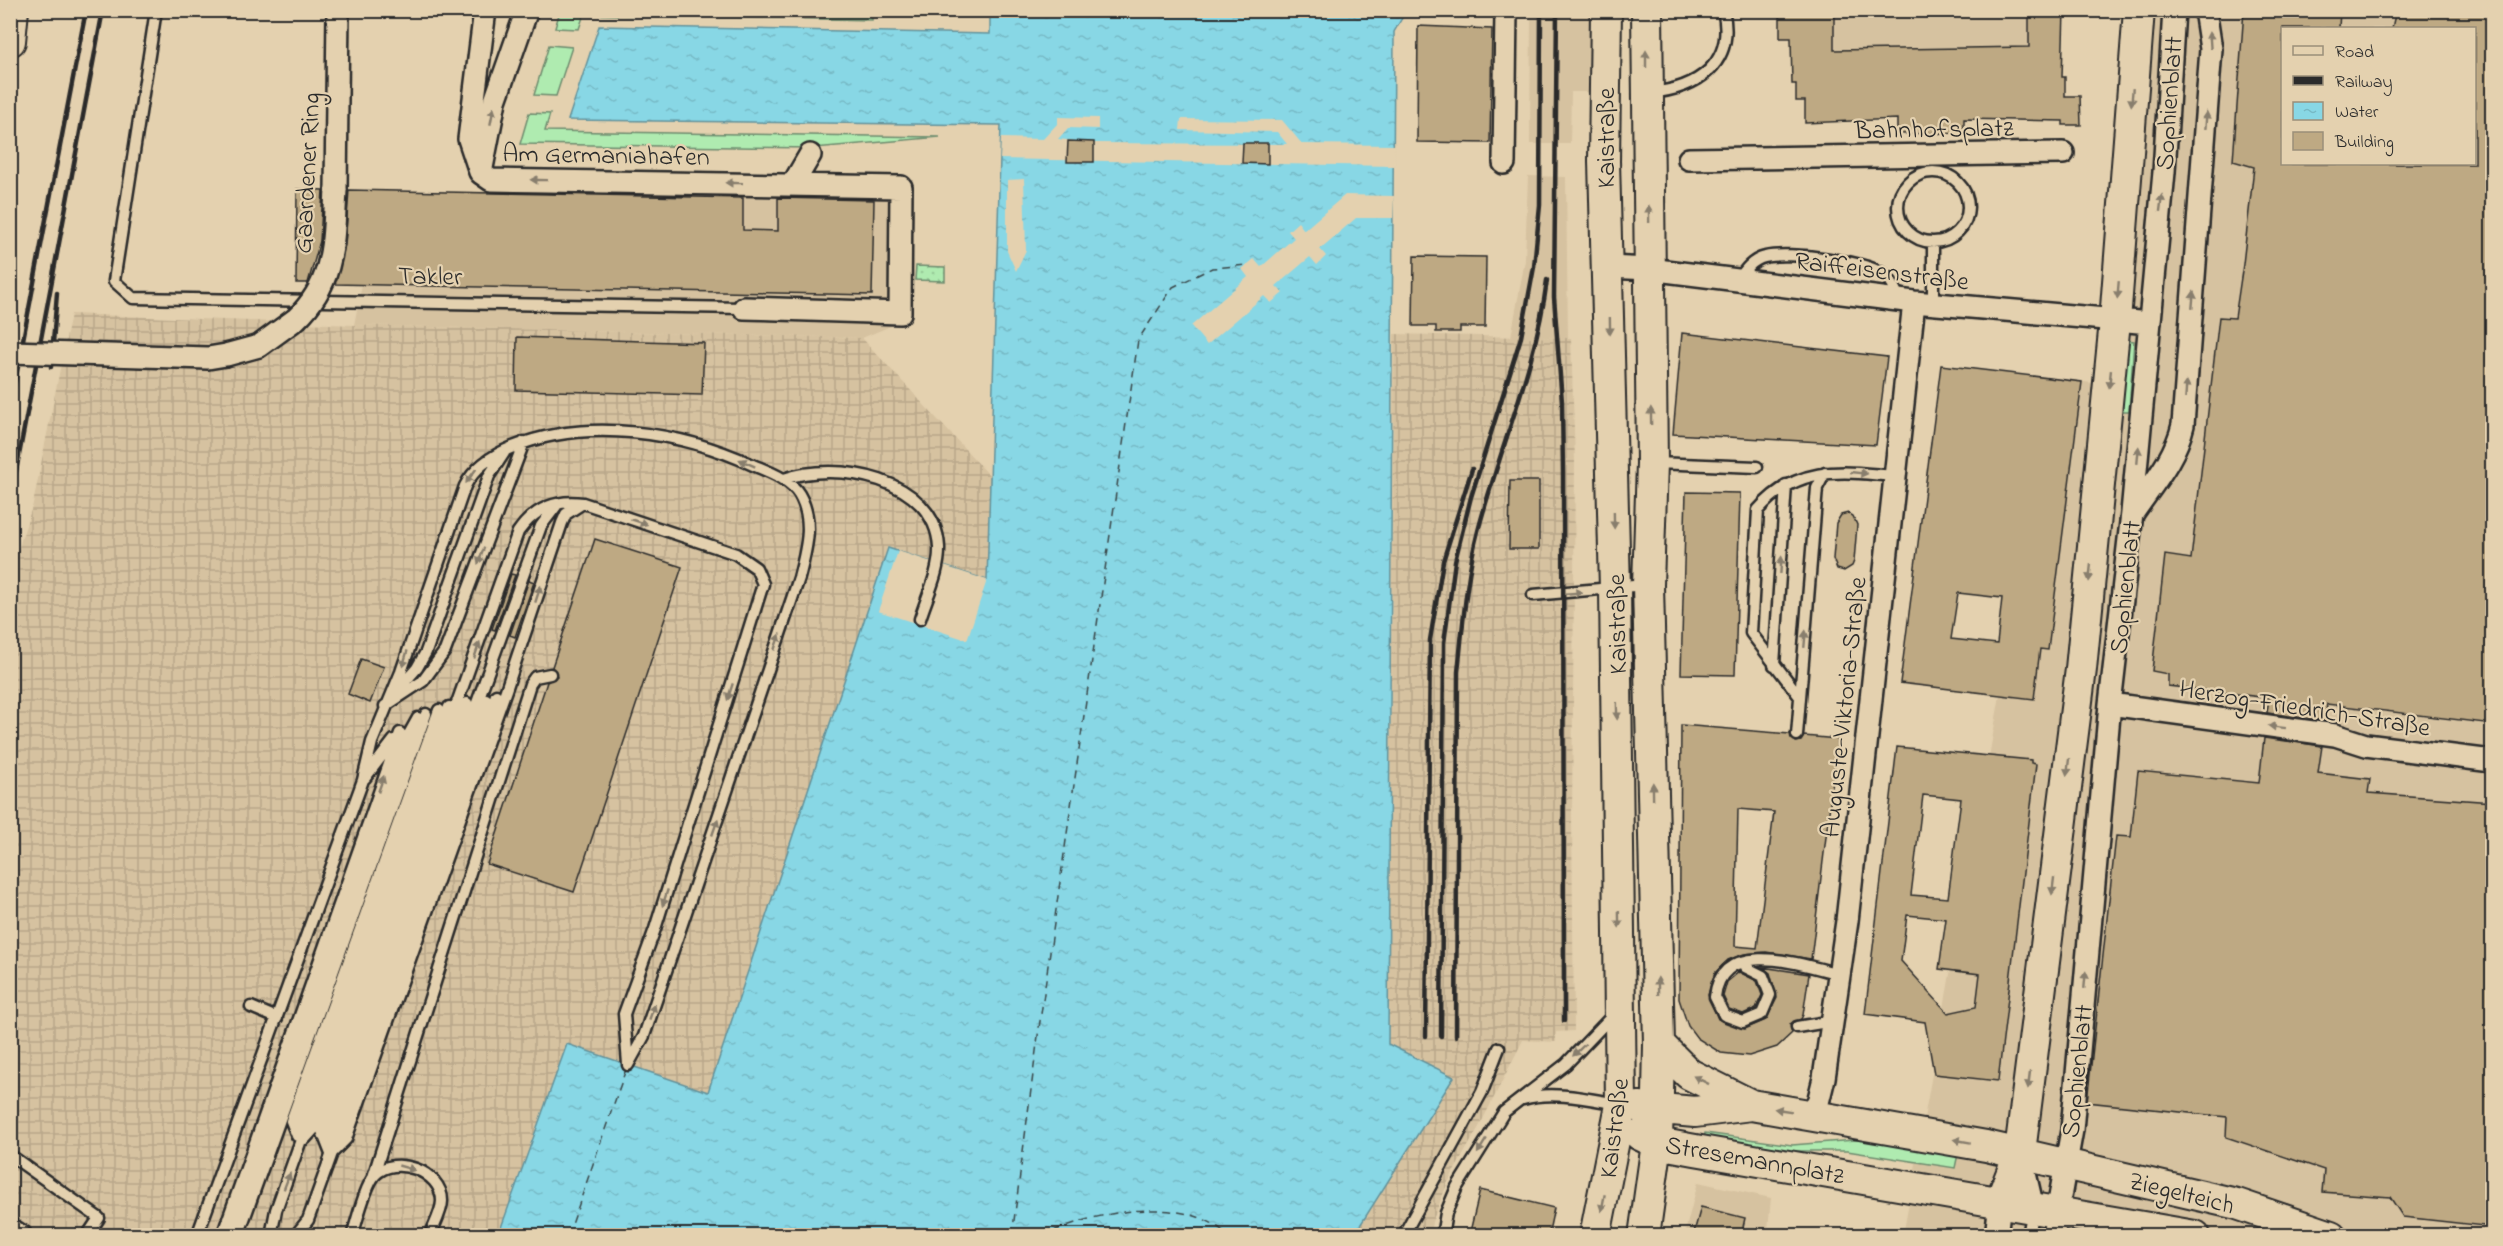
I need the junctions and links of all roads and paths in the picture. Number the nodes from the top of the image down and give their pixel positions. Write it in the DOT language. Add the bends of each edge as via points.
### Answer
graph roads {
  1 [pos="13,10"];
  2 [pos="156,10"];
  3 [pos="338,10"];
  4 [pos="485,10"];
  5 [pos="527,10"];
  6 [pos="1506,10"];
  7 [pos="1606,10"];
  8 [pos="1647,10"];
  9 [pos="1723,10"];
  10 [pos="2124,10"];
  11 [pos="2174,10"];
  12 [pos="2205,10"];
  13 [pos="2138,25"];
  14 [pos="10,41"];
  15 [pos="1646,93"];
  16 [pos="2063,153"];
  17 [pos="810,155"];
  18 [pos="1689,159"];
  19 [pos="1504,164"];
  20 [pos="480,173"];
  21 [pos="793,184"];
  22 [pos="902,187"];
  23 [pos="1933,242"];
  24 [pos="1608,267"];
  25 [pos="1649,269"];
  26 [pos="1738,280"];
  27 [pos="1916,302"];
  28 [pos="744,308"];
  29 [pos="2115,321"];
  30 [pos="2150,323"];
  31 [pos="10,352"];
  32 [pos="524,442"];
  33 [pos="506,450"];
  34 [pos="1652,463"];
  35 [pos="1756,467"];
  36 [pos="1825,473"];
  37 [pos="1894,476"];
  38 [pos="784,479"];
  39 [pos="1786,486"];
  40 [pos="559,502"];
  41 [pos="583,503"];
  42 [pos="2132,513"];
  43 [pos="1648,585"];
  44 [pos="1615,589"];
  45 [pos="1533,595"];
  46 [pos="920,619"];
  47 [pos="1774,665"];
  48 [pos="550,674"];
  49 [pos="1800,697"];
  50 [pos="472,701"];
  51 [pos="2110,705"];
  52 [pos="385,706"];
  53 [pos="422,716"];
  54 [pos="400,733"];
  55 [pos="1797,735"];
  56 [pos="2493,762"];
  57 [pos="363,780"];
  58 [pos="1744,967"];
  59 [pos="1839,974"];
  60 [pos="251,1007"];
  61 [pos="1619,1008"];
  62 [pos="276,1018"];
  63 [pos="1833,1021"];
  64 [pos="1797,1027"];
  65 [pos="1659,1044"];
  66 [pos="1499,1048"];
  67 [pos="1518,1101"];
  68 [pos="1621,1105"];
  69 [pos="1751,1105"];
  70 [pos="1658,1110"];
  71 [pos="1815,1115"];
  72 [pos="1656,1143"];
  73 [pos="300,1144"];
  74 [pos="2020,1152"];
  75 [pos="332,1154"];
  76 [pos="10,1155"];
  77 [pos="2066,1163"];
  78 [pos="373,1177"];
  79 [pos="2000,1203"];
  80 [pos="2043,1223"];
  81 [pos="10,1229"];
  82 [pos="21,1236"];
  83 [pos="87,1236"];
  84 [pos="196,1236"];
  85 [pos="222,1236"];
  86 [pos="230,1236"];
  87 [pos="238,1236"];
  88 [pos="271,1236"];
  89 [pos="295,1236"];
  90 [pos="352,1236"];
  91 [pos="430,1236"];
  92 [pos="1403,1236"];
  93 [pos="1442,1236"];
  94 [pos="1595,1236"];
  95 [pos="1644,1236"];
  96 [pos="1996,1236"];
  97 [pos="2195,1236"];
  98 [pos="2331,1236"];
  1 -- 14 [label="main road"];
  2 -- 28 [label="lane, Takler" via="114,280 133,298"];
  3 -- 31 [label="street, Gaardener Ring, bridge" via="333,244 324,282 304,312 259,346 208,358"];
  4 -- 20 [label="street" via="469,139"];
  20 -- 5 [label="street, Am Germaniahafen, one-way" via="495,100"];
  6 -- 19 [label="street"];
  7 -- 24 [label="main road, Kaistraße" via="1604,161"];
  15 -- 8 [label="main road, Kaistraße, one-way"];
  9 -- 15 [label="lane" via="1724,43 1709,71 1682,88"];
  10 -- 13 [label="street"];
  30 -- 11 [label="street, Sophienblatt, one-way"];
  42 -- 12 [label="street, Sophienblatt, one-way" via="2167,465 2183,425 2210,71 2210,32"];
  13 -- 29 [label="main road, Sophienblatt, one-way"];
  25 -- 15 [label="main road, Kaistraße, one-way"];
  16 -- 18 [label="street, Bahnhofsplatz"];
  17 -- 21 [label="street"];
  21 -- 20 [label="street, Am Germaniahafen, one-way" via="491,180"];
  21 -- 22 [label="street, Am Germaniahafen"];
  22 -- 28 [label="street, Takler" via="900,313"];
  23 -- 23 [label="lane, Bahnhofsplatz" via="1948,239 1960,229 1968,207 1960,185 1932,172 1911,181 1902,193 1899,208 1906,229"];
  23 -- 27 [label="lane"];
  24 -- 25 [label="street, Raiffeisenstraße"];
  24 -- 44 [label="main road, Kaistraße, one-way"];
  25 -- 26 [label="street, Raiffeisenstraße"];
  34 -- 25 [label="main road, Kaistraße, one-way"];
  26 -- 27 [label="street, Raiffeisenstraße"];
  26 -- 27 [label="lane" via="1753,261 1764,257 1808,258 1874,268"];
  27 -- 29 [label="street, Raiffeisenstraße"];
  27 -- 37 [label="street, Auguste-Viktoria-Straße"];
  29 -- 30 [label="street, Raiffeisenstraße"];
  29 -- 74 [label="main road, Sophienblatt, one-way" via="2080,669"];
  42 -- 30 [label="street, Sophienblatt, one-way"];
  32 -- 33 [label="lane"];
  38 -- 32 [label="lane, one-way" via="691,443 635,432 560,433"];
  32 -- 52 [label="lane, one-way" via="445,651 423,681"];
  33 -- 52 [label="lane" via="489,476 426,652"];
  33 -- 52 [label="lane, one-way" via="479,466 465,486 401,672"];
  34 -- 35 [label="lane"];
  34 -- 43 [label="main road, Kaistraße"];
  36 -- 37 [label="lane, one-way" via="1838,470"];
  36 -- 39 [label="lane"];
  49 -- 36 [label="lane, one-way" via="1817,488"];
  37 -- 59 [label="street, Auguste-Viktoria-Straße" via="1871,714"];
  41 -- 38 [label="lane, one-way" via="736,554 756,568 763,584 655,929 624,1014 628,1065 644,1036 799,578 809,524 798,492"];
  38 -- 46 [label="lane" via="812,471 840,471 882,482 920,502 935,528 939,547 938,565"];
  47 -- 39 [label="lane, one-way"];
  39 -- 47 [label="lane" via="1758,510 1750,633"];
  40 -- 41 [label="lane"];
  40 -- 50 [label="lane" via="541,526 490,672"];
  50 -- 40 [label="lane, one-way" via="518,532 533,515"];
  50 -- 41 [label="lane, one-way" via="566,514"];
  42 -- 51 [label="street, Sophienblatt"];
  43 -- 44 [label="lane"];
  65 -- 43 [label="main road, Kaistraße, one-way"];
  45 -- 44 [label="lane, one-way"];
  44 -- 61 [label="main road, Kaistraße, one-way"];
  47 -- 49 [label="lane"];
  48 -- 78 [label="lane" via="535,676 530,684"];
  49 -- 55 [label="lane"];
  50 -- 53 [label="lane"];
  50 -- 73 [label="lane" via="314,1129"];
  50 -- 73 [label="lane" via="299,1124"];
  50 -- 75 [label="lane" via="346,1139"];
  50 -- 75 [label="lane" via="322,1131"];
  56 -- 51 [label="street, Herzog-Friedrich-Straße, one-way" via="2366,745 2335,735"];
  77 -- 51 [label="street, Sophienblatt, one-way"];
  52 -- 57 [label="lane" via="366,757"];
  53 -- 54 [label="lane"];
  53 -- 86 [label="lane" via="408,736"];
  53 -- 87 [label="lane"];
  54 -- 57 [label="lane"];
  85 -- 54 [label="lane, one-way"];
  57 -- 62 [label="lane"];
  58 -- 59 [label="lane" via="1763,976 1770,995 1762,1014 1743,1022 1724,1015 1715,997 1720,978 1735,964 1749,959 1774,960"];
  59 -- 63 [label="street, Auguste-Viktoria-Straße"];
  60 -- 62 [label="lane"];
  61 -- 67 [label="lane, one-way" via="1566,1064"];
  61 -- 68 [label="main road, Kaistraße"];
  62 -- 84 [label="lane"];
  63 -- 64 [label="lane"];
  63 -- 71 [label="street, Auguste-Viktoria-Straße"];
  69 -- 65 [label="main road, Stresemannplatz, one-way" via="1689,1074"];
  65 -- 70 [label="main road, Kaistraße"];
  66 -- 92 [label="lane" via="1482,1092"];
  67 -- 68 [label="lane" via="1540,1096"];
  67 -- 93 [label="lane, one-way" via="1497,1122 1457,1187"];
  68 -- 70 [label="main road, Stresemannplatz"];
  68 -- 72 [label="main road, Stresemannplatz" via="1634,1130"];
  68 -- 94 [label="main road, Kaistraße, one-way"];
  69 -- 70 [label="main road, Stresemannplatz" via="1710,1112"];
  71 -- 69 [label="main road, Stresemannplatz, one-way"];
  70 -- 72 [label="main road, Kaistraße"];
  74 -- 71 [label="main road, Stresemannplatz, one-way"];
  72 -- 79 [label="main road, Stresemannplatz"];
  72 -- 95 [label="main road, Kaistraße"];
  88 -- 73 [label="lane, one-way" via="276,1210"];
  74 -- 77 [label="main road, Stresemannplatz"];
  74 -- 79 [label="main road, Sophienblatt"];
  74 -- 80 [label="street"];
  75 -- 89 [label="lane" via="308,1220"];
  76 -- 83 [label="lane" via="99,1218"];
  77 -- 80 [label="street, Sophienblatt"];
  77 -- 98 [label="main road, Ziegelteich" via="2237,1204"];
  78 -- 90 [label="lane"];
  78 -- 91 [label="lane, one-way" via="383,1168 404,1166 436,1183 442,1202"];
  79 -- 80 [label="main road, Stresemannplatz"];
  79 -- 96 [label="street"];
  80 -- 97 [label="main road, Ziegelteich"];
  81 -- 82 [label="street"];
}
